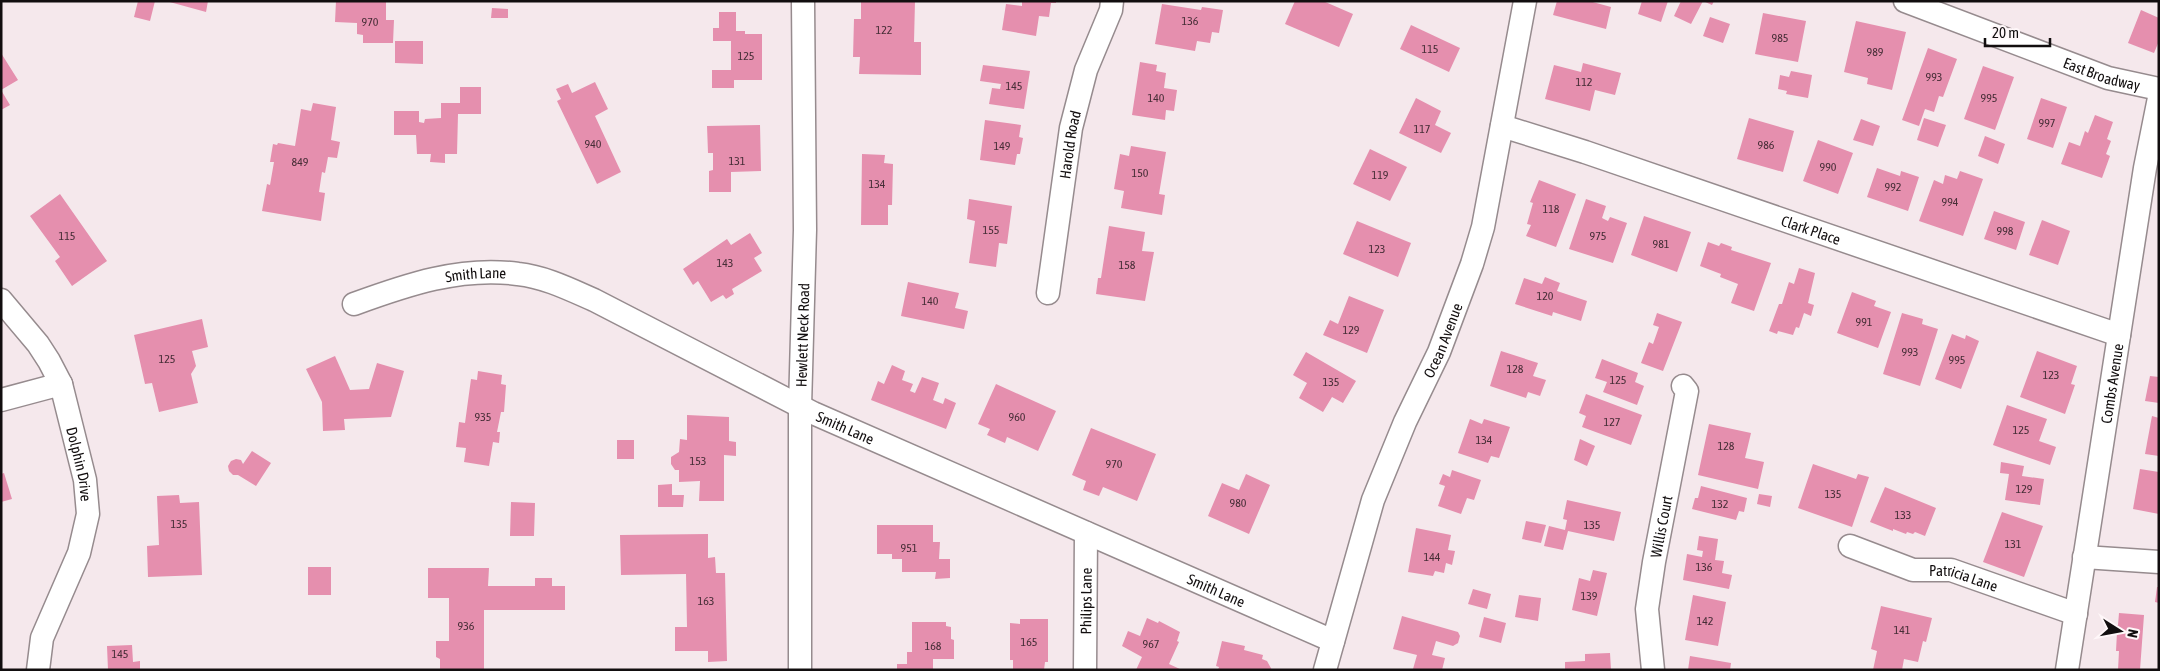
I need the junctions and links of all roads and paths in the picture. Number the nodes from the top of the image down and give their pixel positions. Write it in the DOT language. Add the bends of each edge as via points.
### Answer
graph roads {
  1 [pos="802,1"];
  2 [pos="1112,1"];
  3 [pos="1525,1"];
  4 [pos="1905,1"];
  5 [pos="1931,6"];
  6 [pos="2159,90"];
  7 [pos="2159,98"];
  8 [pos="1502,126"];
  9 [pos="1048,292"];
  10 [pos="1,300"];
  11 [pos="354,304"];
  12 [pos="2118,335"];
  13 [pos="61,384"];
  14 [pos="1683,386"];
  15 [pos="1,400"];
  16 [pos="800,407"];
  17 [pos="1086,533"];
  18 [pos="1850,546"];
  19 [pos="2084,557"];
  20 [pos="2159,562"];
  21 [pos="2076,614"];
  22 [pos="1333,641"];
  23 [pos="38,670"];
  24 [pos="800,670"];
  25 [pos="1084,670"];
  26 [pos="1325,670"];
  27 [pos="1653,670"];
  28 [pos="2067,670"];
  1 -- 16 [label="street, Hewlett Neck Road" via="805,230"];
  2 -- 9 [label="street, Harold Road" via="1086,70 1071,128"];
  3 -- 8 [label="street, Ocean Avenue"];
  4 -- 5 [label="street, East Broadway"];
  5 -- 6 [label="street, East Broadway" via="2108,78"];
  7 -- 12 [label="street, Combs Avenue"];
  8 -- 12 [label="street, Clark Place"];
  8 -- 22 [label="street, Ocean Avenue" via="1483,227 1472,264 1439,352 1405,422 1373,500"];
  10 -- 13 [label="street, Dolphin Drive" via="38,344"];
  11 -- 16 [label="street, Smith Lane" via="403,286 478,272 518,274 557,283"];
  12 -- 19 [label="street, Combs Avenue"];
  13 -- 15 [label="street"];
  13 -- 23 [label="street, Dolphin Drive" via="85,480 88,514 79,553 42,638"];
  14 -- 27 [label="street, Willis Court" via="1688,391 1647,609"];
  16 -- 17 [label="street, Smith Lane"];
  16 -- 24 [label="street, Hewlett Neck Road"];
  17 -- 22 [label="street, Smith Lane"];
  17 -- 25 [label="street, Philips Lane"];
  18 -- 21 [label="street, Patricia Lane" via="1913,570 1952,570"];
  19 -- 20 [label="street"];
  19 -- 21 [label="street, Combs Avenue"];
  21 -- 28 [label="street, Combs Avenue"];
  22 -- 26 [label="street, Ocean Avenue"];
}
